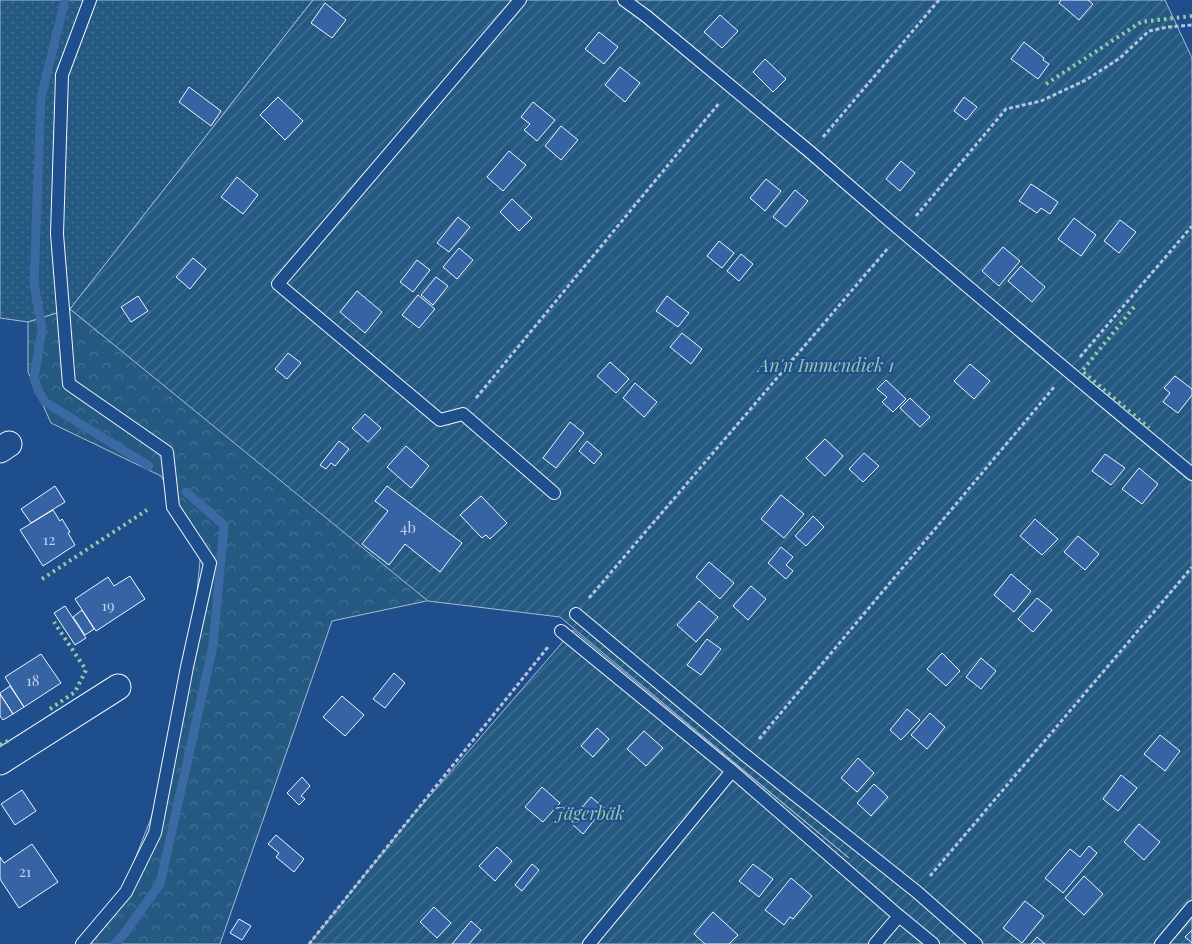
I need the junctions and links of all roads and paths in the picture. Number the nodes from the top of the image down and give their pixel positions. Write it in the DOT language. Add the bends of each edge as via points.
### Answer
graph roads {
  1 [pos="90,0"];
  2 [pos="520,0"];
  3 [pos="624,0"];
  4 [pos="939,0"];
  5 [pos="1192,25"];
  6 [pos="732,88"];
  7 [pos="810,152"];
  8 [pos="1192,226"];
  9 [pos="902,231"];
  10 [pos="1068,371"];
  11 [pos="463,414"];
  12 [pos="1192,474"];
  13 [pos="554,493"];
  14 [pos="1192,567"];
  15 [pos="576,614"];
  16 [pos="561,631"];
  17 [pos="118,687"];
  18 [pos="745,755"];
  19 [pos="0,762"];
  20 [pos="732,771"];
  21 [pos="917,892"];
  22 [pos="1192,907"];
  23 [pos="899,916"];
  24 [pos="82,944"];
  25 [pos="309,944"];
  26 [pos="589,944"];
  27 [pos="875,944"];
  28 [pos="933,944"];
  29 [pos="976,944"];
  30 [pos="1161,944"];
  1 -- 24 [label="lane" via="62,75 57,234 69,384 167,452 173,507 210,563 154,833 126,892"];
  2 -- 11 [label="lane" via="278,284 440,420"];
  3 -- 6 [label="lane"];
  4 -- 7 [label="path"];
  5 -- 9 [label="path" via="1149,31 1120,58 1086,80 1041,101 1006,109"];
  6 -- 7 [label="lane"];
  6 -- 11 [label="path"];
  7 -- 9 [label="lane"];
  8 -- 10 [label="path"];
  9 -- 10 [label="lane"];
  9 -- 15 [label="path"];
  10 -- 12 [label="lane"];
  10 -- 18 [label="path"];
  11 -- 13 [label="lane"];
  14 -- 21 [label="path"];
  15 -- 18 [label="lane"];
  16 -- 20 [label="lane"];
  16 -- 25 [label="path"];
  17 -- 19 [label="street"];
  18 -- 21 [label="lane"];
  20 -- 23 [label="lane"];
  20 -- 26 [label="lane"];
  21 -- 29 [label="lane"];
  22 -- 30 [label="lane"];
  23 -- 27 [label="lane"];
  23 -- 28 [label="lane"];
}
